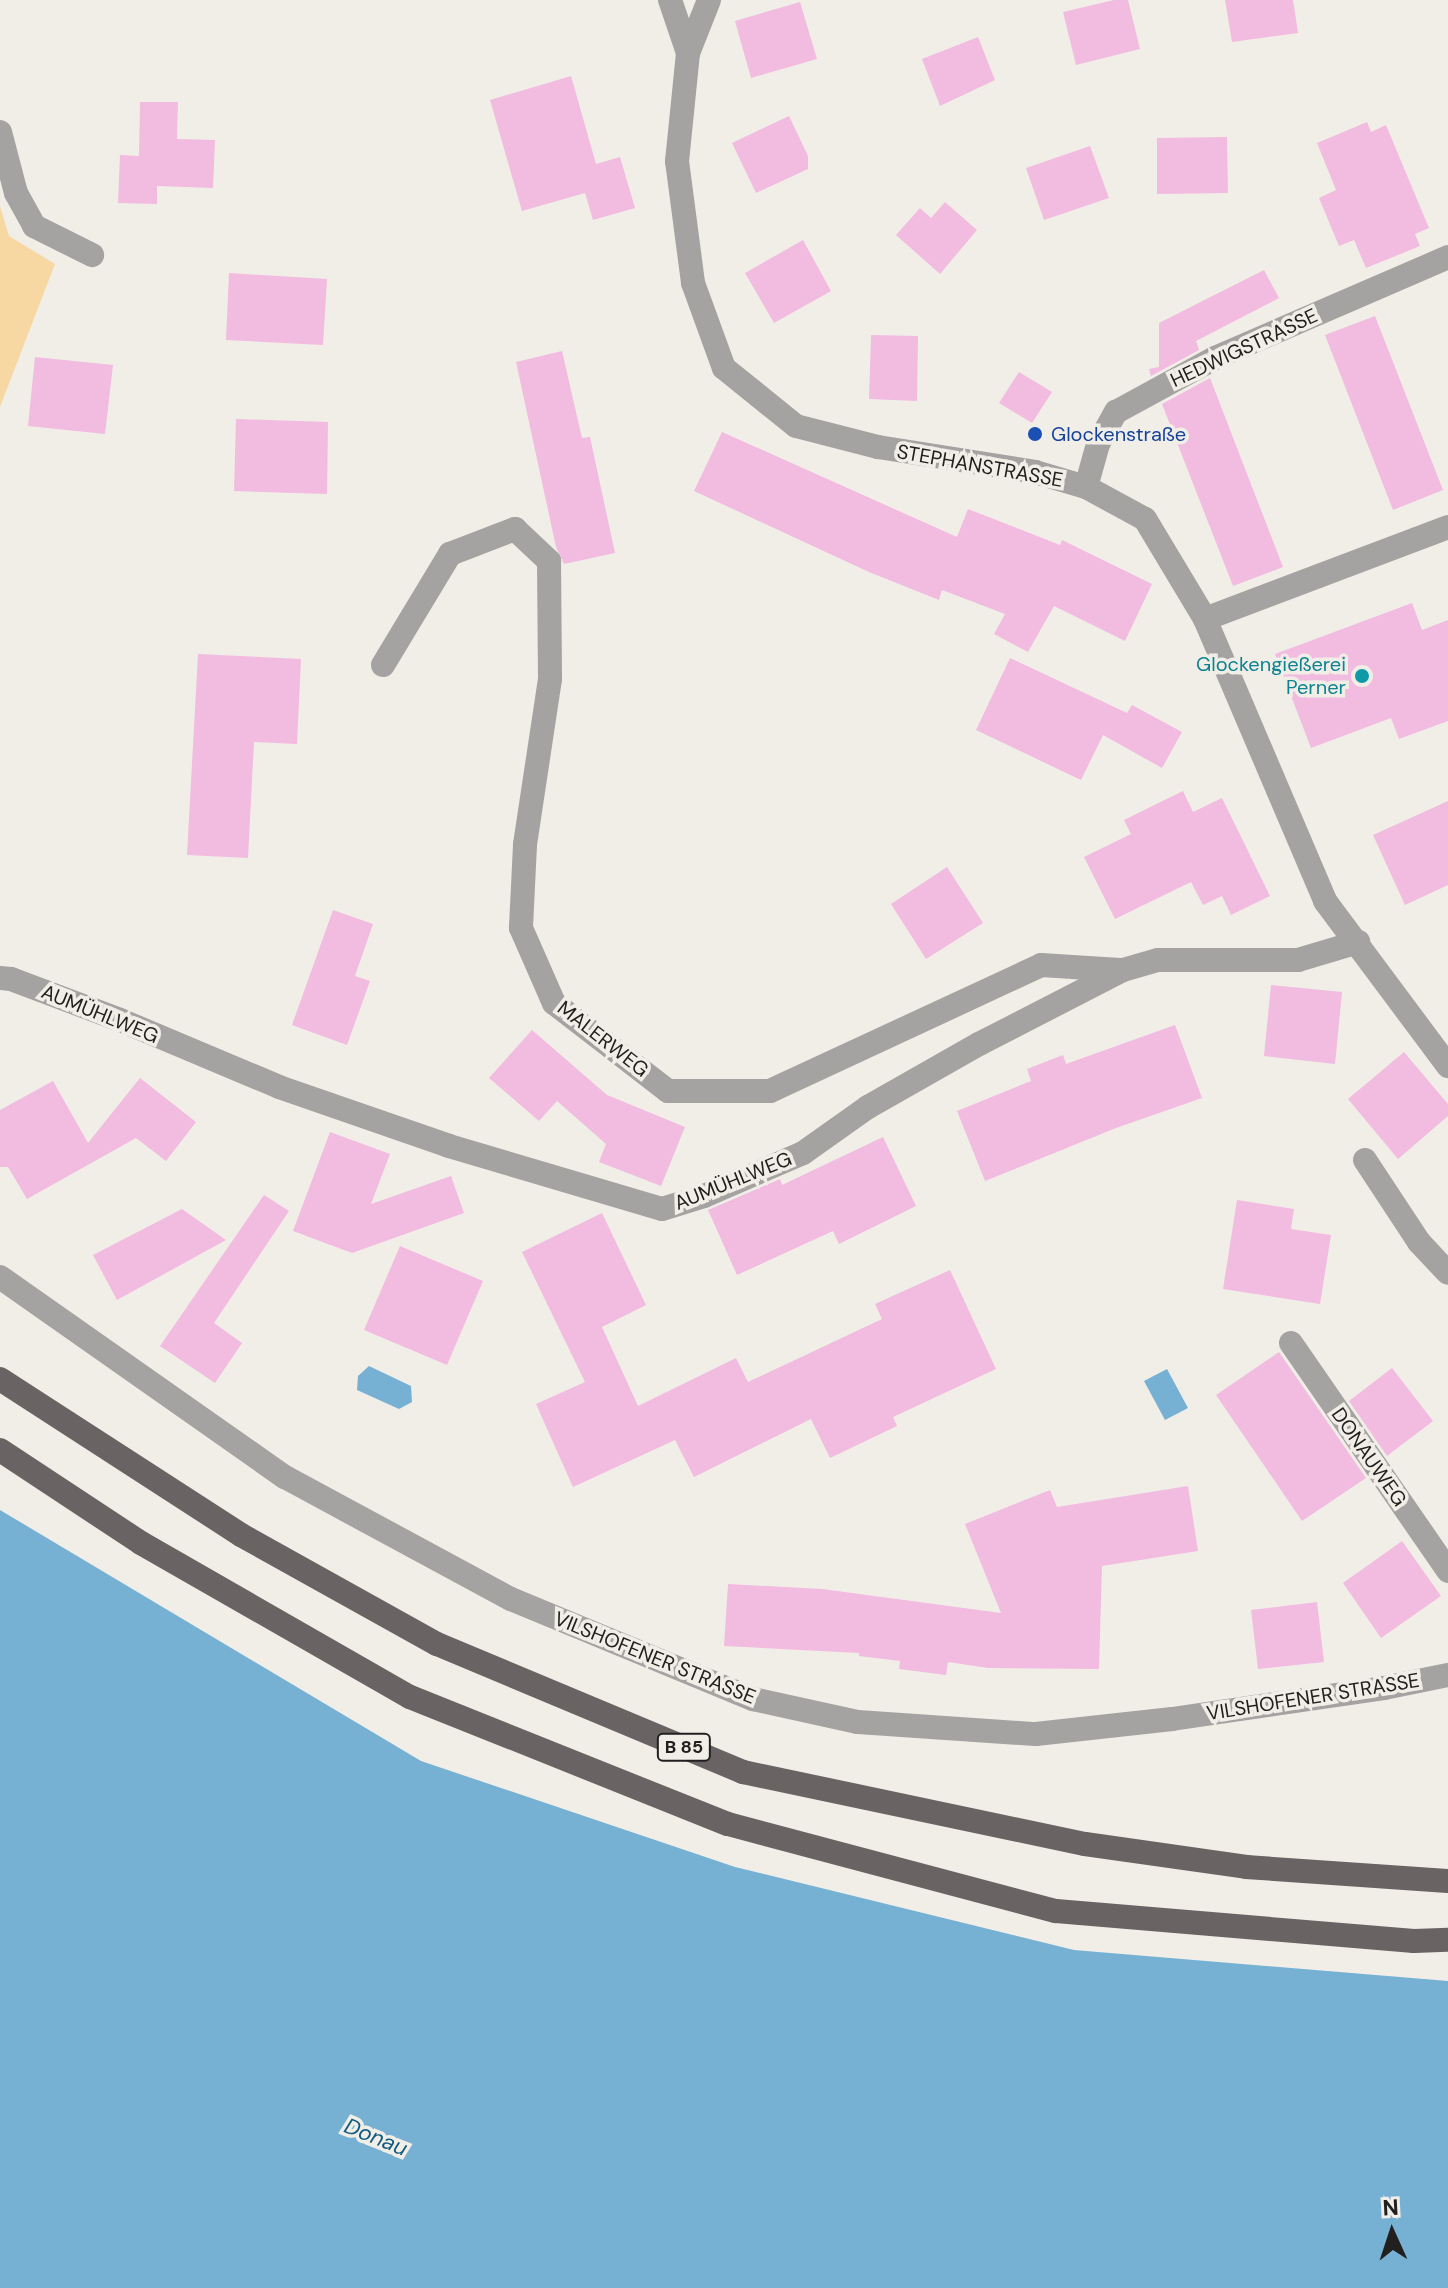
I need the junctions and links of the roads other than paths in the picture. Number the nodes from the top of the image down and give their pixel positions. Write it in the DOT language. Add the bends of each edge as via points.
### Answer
graph roads {
  1 [pos="670,0"];
  2 [pos="709,0"];
  3 [pos="688,53"];
  4 [pos="0,132"];
  5 [pos="92,255"];
  6 [pos="1448,257"];
  7 [pos="1086,487"];
  8 [pos="1448,527"];
  9 [pos="1205,619"];
  10 [pos="383,665"];
  11 [pos="1358,942"];
  12 [pos="1123,970"];
  13 [pos="0,978"];
  14 [pos="1448,1066"];
  15 [pos="1365,1160"];
  16 [pos="1448,1273"];
  17 [pos="0,1277"];
  18 [pos="1291,1343"];
  19 [pos="0,1379"];
  20 [pos="0,1450"];
  21 [pos="1448,1571"];
  22 [pos="1448,1675"];
  23 [pos="1448,1881"];
  24 [pos="1448,1940"];
  1 -- 3 [label="street"];
  2 -- 3 [label="street, STEPHANSTRASSE"];
  3 -- 7 [label="street, STEPHANSTRASSE" via="677,161 693,283 724,368 796,426 878,447 1035,472"];
  4 -- 5 [label="street" via="16,193 34,226"];
  6 -- 7 [label="street, HEDWIGSTRASSE" via="1215,358 1116,412 1098,444"];
  7 -- 9 [label="street, STEPHANSTRASSE" via="1145,519"];
  8 -- 9 [label="street"];
  9 -- 11 [label="street, STEPHANSTRASSE" via="1325,901"];
  10 -- 12 [label="street, MALERWEG" via="450,554 515,529 549,561 550,679 525,845 521,928 554,1003 668,1091 770,1091 1041,965"];
  11 -- 12 [label="street, AUMÜHLWEG" via="1298,960 1158,960"];
  11 -- 14 [label="street, STEPHANSTRASSE"];
  12 -- 13 [label="street, AUMÜHLWEG" via="868,1107 803,1153 662,1209 449,1146 279,1087 120,1020"];
  15 -- 16 [label="street" via="1419,1242"];
  17 -- 22 [label="street, VILSHOFENER STRASSE" via="285,1477 511,1599 753,1699 858,1722 1036,1734 1172,1719"];
  18 -- 21 [label="street, DONAUWEG"];
  19 -- 23 [label="main road, B 85" via="241,1535 437,1644 743,1772 1085,1844 1246,1867"];
  20 -- 24 [label="main road" via="141,1543 410,1697 728,1824 1056,1911"];
}
